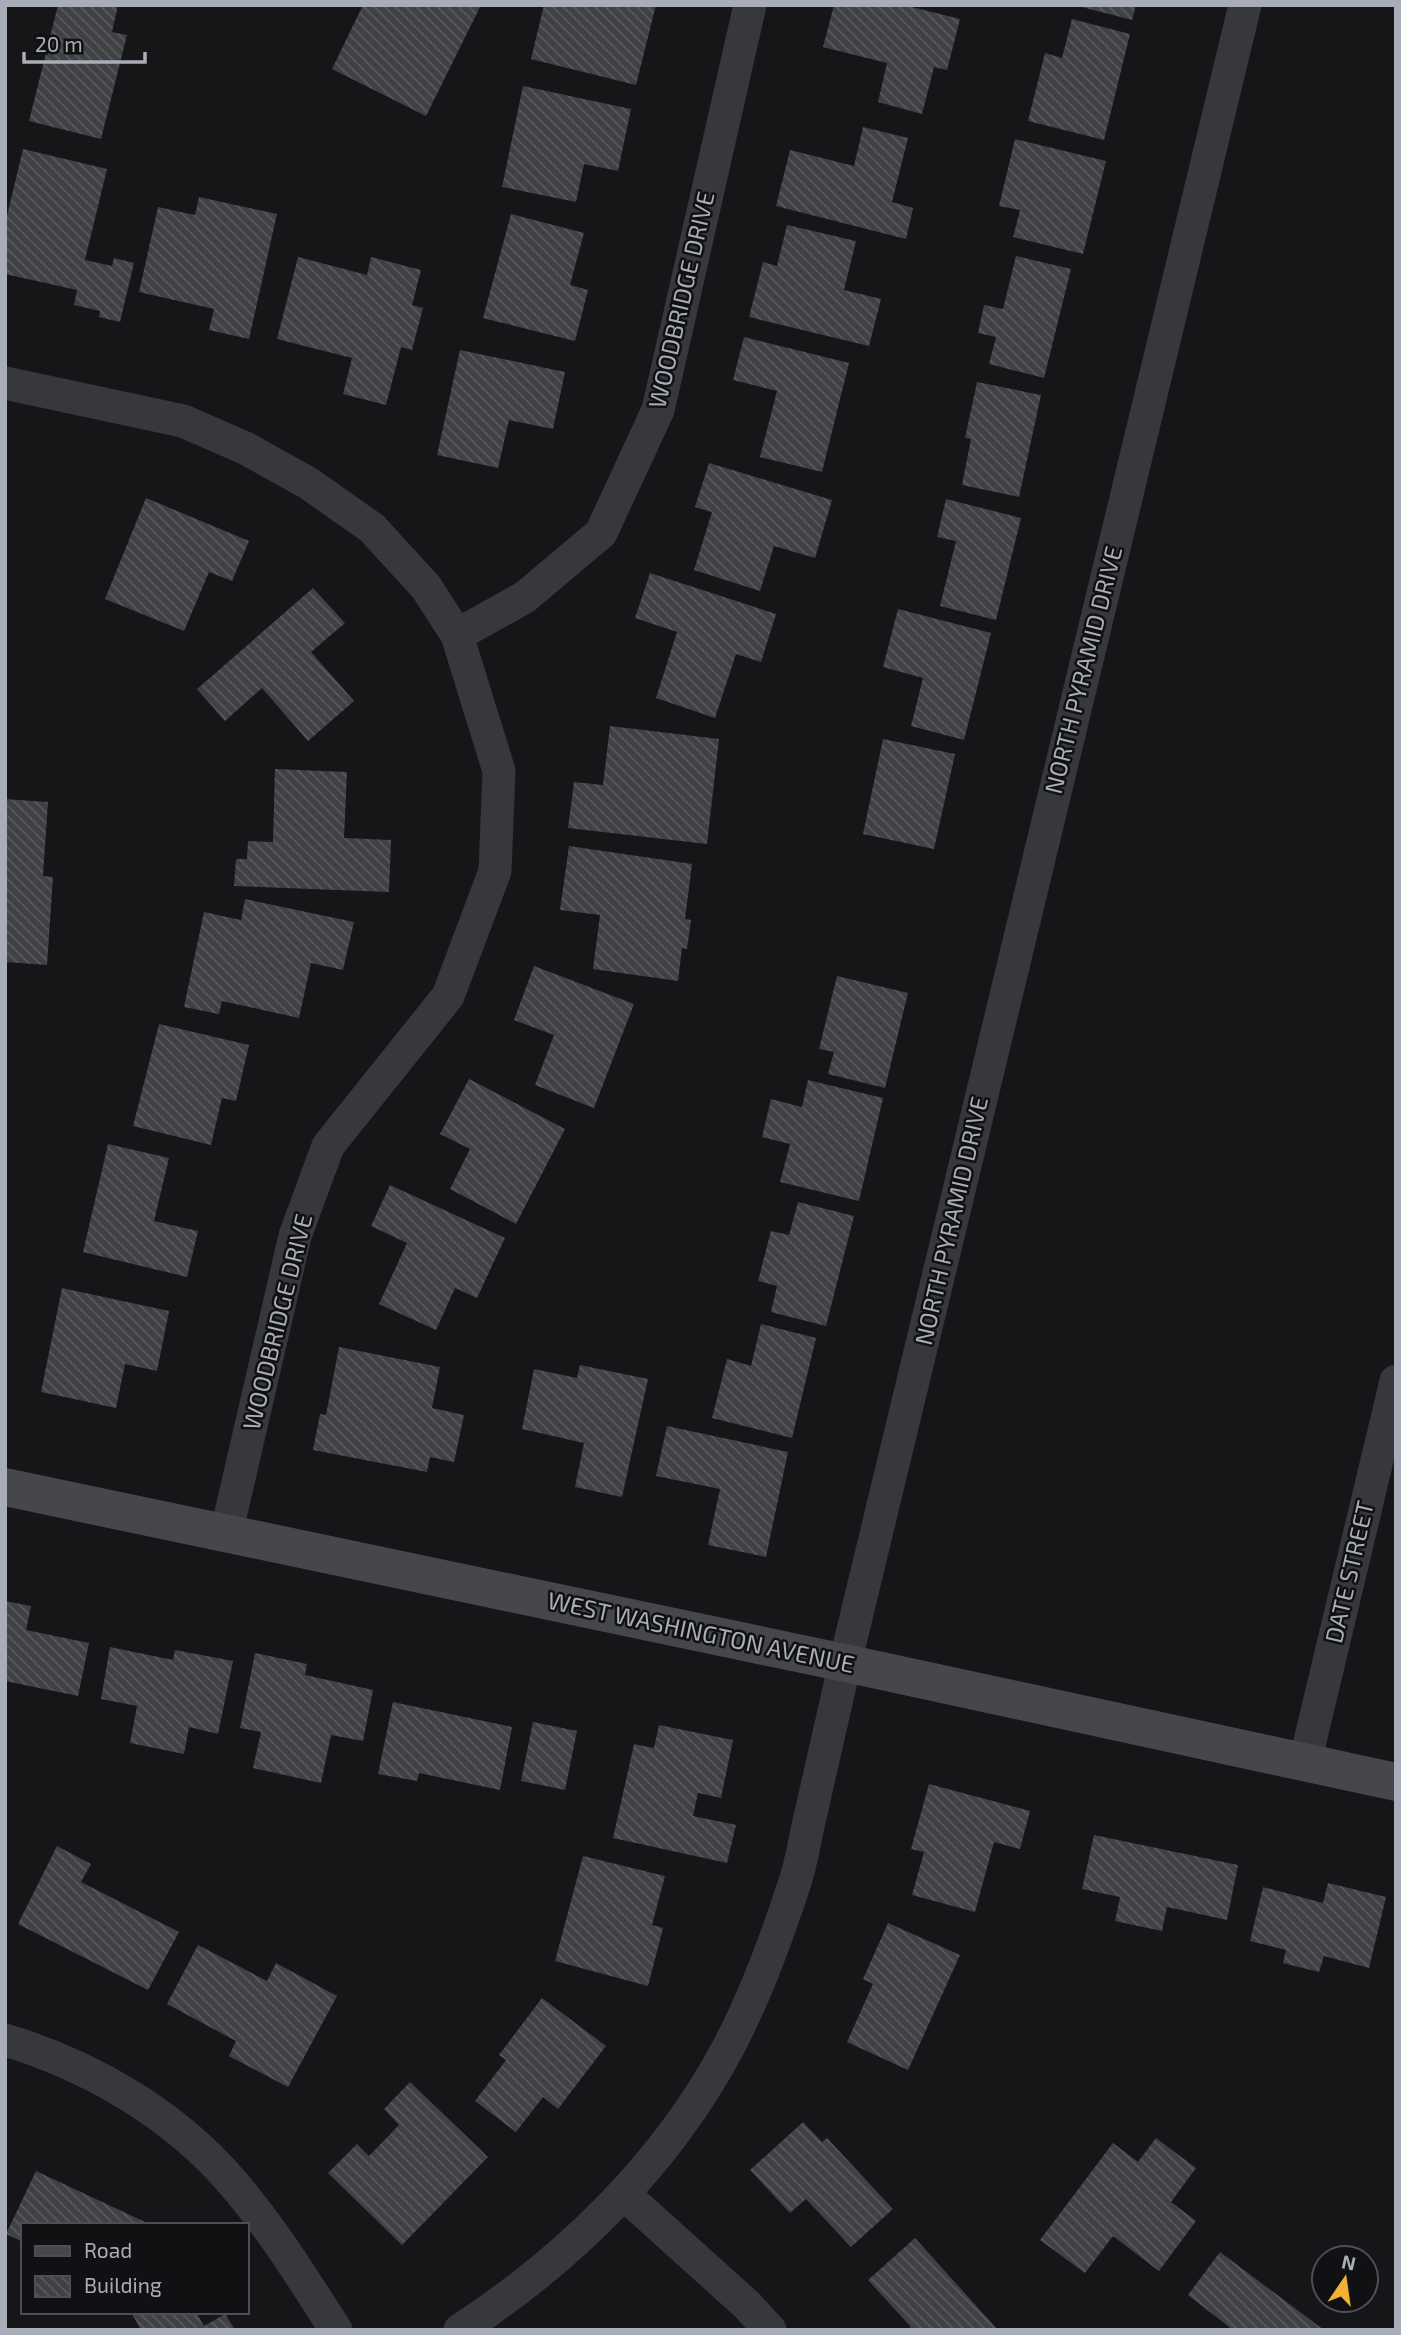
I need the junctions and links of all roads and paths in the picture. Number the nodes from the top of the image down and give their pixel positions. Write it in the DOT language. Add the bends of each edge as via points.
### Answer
graph roads {
  1 [pos="750,5"];
  2 [pos="1245,5"];
  3 [pos="5,383"];
  4 [pos="457,635"];
  5 [pos="1396,1381"];
  6 [pos="5,1488"];
  7 [pos="226,1534"];
  8 [pos="845,1663"];
  9 [pos="1305,1762"];
  10 [pos="1396,1782"];
  11 [pos="5,2039"];
  12 [pos="624,2194"];
  13 [pos="336,2330"];
  14 [pos="460,2330"];
  15 [pos="770,2330"];
  1 -- 4 [label="street, WOODBRIDGE DRIVE" via="658,410 607,521 601,533 525,597"];
  2 -- 8 [label="street, NORTH PYRAMID DRIVE"];
  3 -- 4 [label="street" via="183,421 245,448 372,528 426,587"];
  4 -- 7 [label="street, WOODBRIDGE DRIVE" via="499,771 495,871 448,996 328,1146 295,1236"];
  5 -- 9 [label="street, DATE STREET"];
  6 -- 7 [label="main road, WEST WASHINGTON AVENUE"];
  7 -- 8 [label="main road, WEST WASHINGTON AVENUE"];
  8 -- 9 [label="main road, WEST WASHINGTON AVENUE"];
  8 -- 12 [label="street, NORTH PYRAMID DRIVE" via="795,1883 766,1962 728,2048 679,2125"];
  9 -- 10 [label="main road, WEST WASHINGTON AVENUE"];
  11 -- 13 [label="street" via="88,2073 141,2103 193,2143 261,2217"];
  12 -- 14 [label="street, NORTH PYRAMID DRIVE" via="561,2254"];
  12 -- 15 [label="street"];
}
